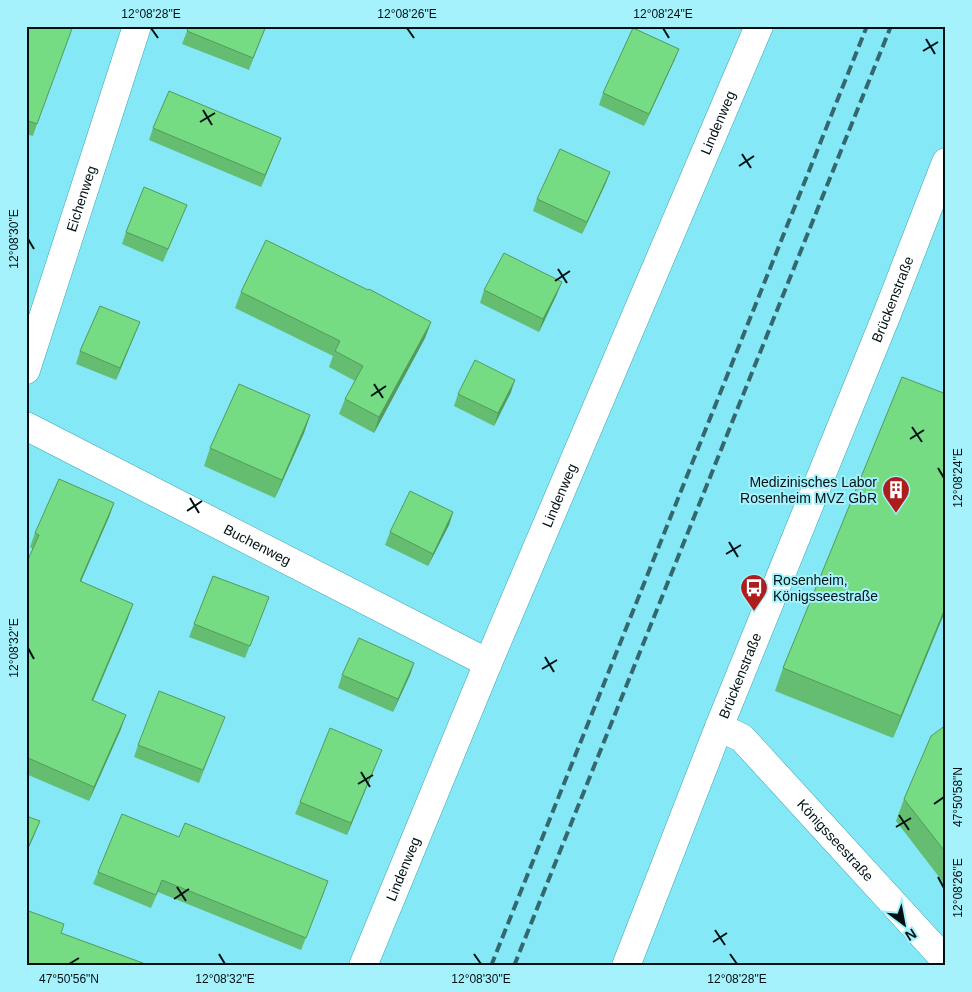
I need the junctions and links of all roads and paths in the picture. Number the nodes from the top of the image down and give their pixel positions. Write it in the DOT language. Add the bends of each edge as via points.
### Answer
graph roads {
  1 [pos="137,26"];
  2 [pos="759,26"];
  3 [pos="946,162"];
  4 [pos="26,370"];
  5 [pos="26,426"];
  6 [pos="488,663"];
  7 [pos="719,727"];
  8 [pos="946,961"];
  9 [pos="363,966"];
  10 [pos="626,966"];
  1 -- 4 [label="street, Eichenweg"];
  2 -- 6 [label="street, Lindenweg"];
  3 -- 7 [label="street, Brückenstraße"];
  5 -- 6 [label="street, Buchenweg"];
  6 -- 9 [label="street, Lindenweg"];
  7 -- 8 [label="street, Königsseestraße" via="742,738"];
  7 -- 10 [label="street, Brückenstraße"];
}
